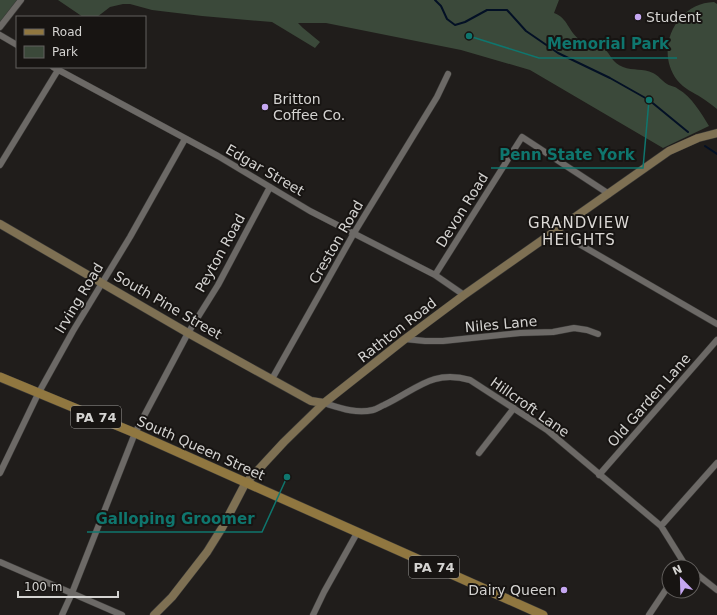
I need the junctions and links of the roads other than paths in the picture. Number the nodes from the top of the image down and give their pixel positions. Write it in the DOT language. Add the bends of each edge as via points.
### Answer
graph roads {
  1 [pos="21,0"];
  2 [pos="0,27"];
  3 [pos="0,35"];
  4 [pos="16,44"];
  5 [pos="55,69"];
  6 [pos="448,74"];
  7 [pos="717,133"];
  8 [pos="185,139"];
  9 [pos="0,165"];
  10 [pos="270,187"];
  11 [pos="608,194"];
  12 [pos="0,224"];
  13 [pos="555,230"];
  14 [pos="354,233"];
  15 [pos="435,275"];
  16 [pos="102,283"];
  17 [pos="464,295"];
  18 [pos="717,324"];
  19 [pos="188,333"];
  20 [pos="598,334"];
  21 [pos="405,339"];
  22 [pos="717,340"];
  23 [pos="0,377"];
  24 [pos="272,379"];
  25 [pos="38,394"];
  26 [pos="324,403"];
  27 [pos="514,408"];
  28 [pos="135,434"];
  29 [pos="479,453"];
  30 [pos="717,463"];
  31 [pos="0,473"];
  32 [pos="599,475"];
  33 [pos="245,484"];
  34 [pos="661,526"];
  35 [pos="357,533"];
  36 [pos="681,559"];
  37 [pos="0,562"];
  38 [pos="701,577"];
  39 [pos="717,581"];
  40 [pos="714,588"];
  41 [pos="72,593"];
  42 [pos="661,597"];
  43 [pos="62,615"];
  44 [pos="122,615"];
  45 [pos="154,615"];
  46 [pos="314,615"];
  47 [pos="543,615"];
  48 [pos="649,615"];
  1 -- 2 [label="street"];
  3 -- 4 [label="street"];
  5 -- 8 [label="street, Edgar Street"];
  5 -- 9 [label="street"];
  6 -- 14 [label="street, Creston Road" via="437,97"];
  7 -- 11 [label="street, Rathton Road" via="669,151"];
  8 -- 10 [label="street, Edgar Street"];
  8 -- 16 [label="street, Irving Road"];
  10 -- 14 [label="street, Edgar Street"];
  10 -- 19 [label="street, Peyton Road" via="218,285"];
  11 -- 13 [label="street, Rathton Road"];
  11 -- 15 [label="street, Devon Road" via="522,137"];
  12 -- 16 [label="street, South Pine Street"];
  13 -- 17 [label="street, Rathton Road"];
  13 -- 18 [label="street"];
  14 -- 15 [label="street, Edgar Street"];
  14 -- 24 [label="street, Creston Road"];
  15 -- 17 [label="street, Edgar Street"];
  16 -- 19 [label="street, South Pine Street"];
  16 -- 25 [label="street, Irving Road"];
  17 -- 21 [label="street, Rathton Road"];
  19 -- 24 [label="street, South Pine Street"];
  19 -- 28 [label="street, Peyton Road"];
  20 -- 21 [label="street, Niles Lane" via="574,328 443,341"];
  21 -- 26 [label="street, Rathton Road"];
  22 -- 32 [label="street, Old Garden Lane"];
  23 -- 25 [label="main road, South Queen Street / PA 74"];
  24 -- 26 [label="street, South Pine Street" via="311,401"];
  25 -- 28 [label="main road, South Queen Street / PA 74"];
  25 -- 31 [label="street, Irving Road"];
  26 -- 27 [label="street, Hillcroft Lane" via="353,411 373,410 425,382 457,376 470,380"];
  26 -- 33 [label="street, Rathton Road"];
  27 -- 29 [label="street"];
  27 -- 32 [label="street, Hillcroft Lane" via="547,430"];
  28 -- 33 [label="main road, South Queen Street / PA 74"];
  28 -- 41 [label="street, Peyton Road"];
  30 -- 34 [label="street"];
  32 -- 34 [label="street, Hillcroft Lane"];
  33 -- 35 [label="main road, South Queen Street / PA 74"];
  33 -- 45 [label="street, Rathton Road" via="207,552 172,597"];
  34 -- 36 [label="street, Hillcroft Lane"];
  35 -- 46 [label="street"];
  35 -- 47 [label="main road, South Queen Street / PA 74"];
  37 -- 41 [label="street"];
  38 -- 40 [label="street"];
  39 -- 40 [label="street"];
  41 -- 43 [label="street, Peyton Road"];
  41 -- 44 [label="street"];
  42 -- 48 [label="street"];
}
